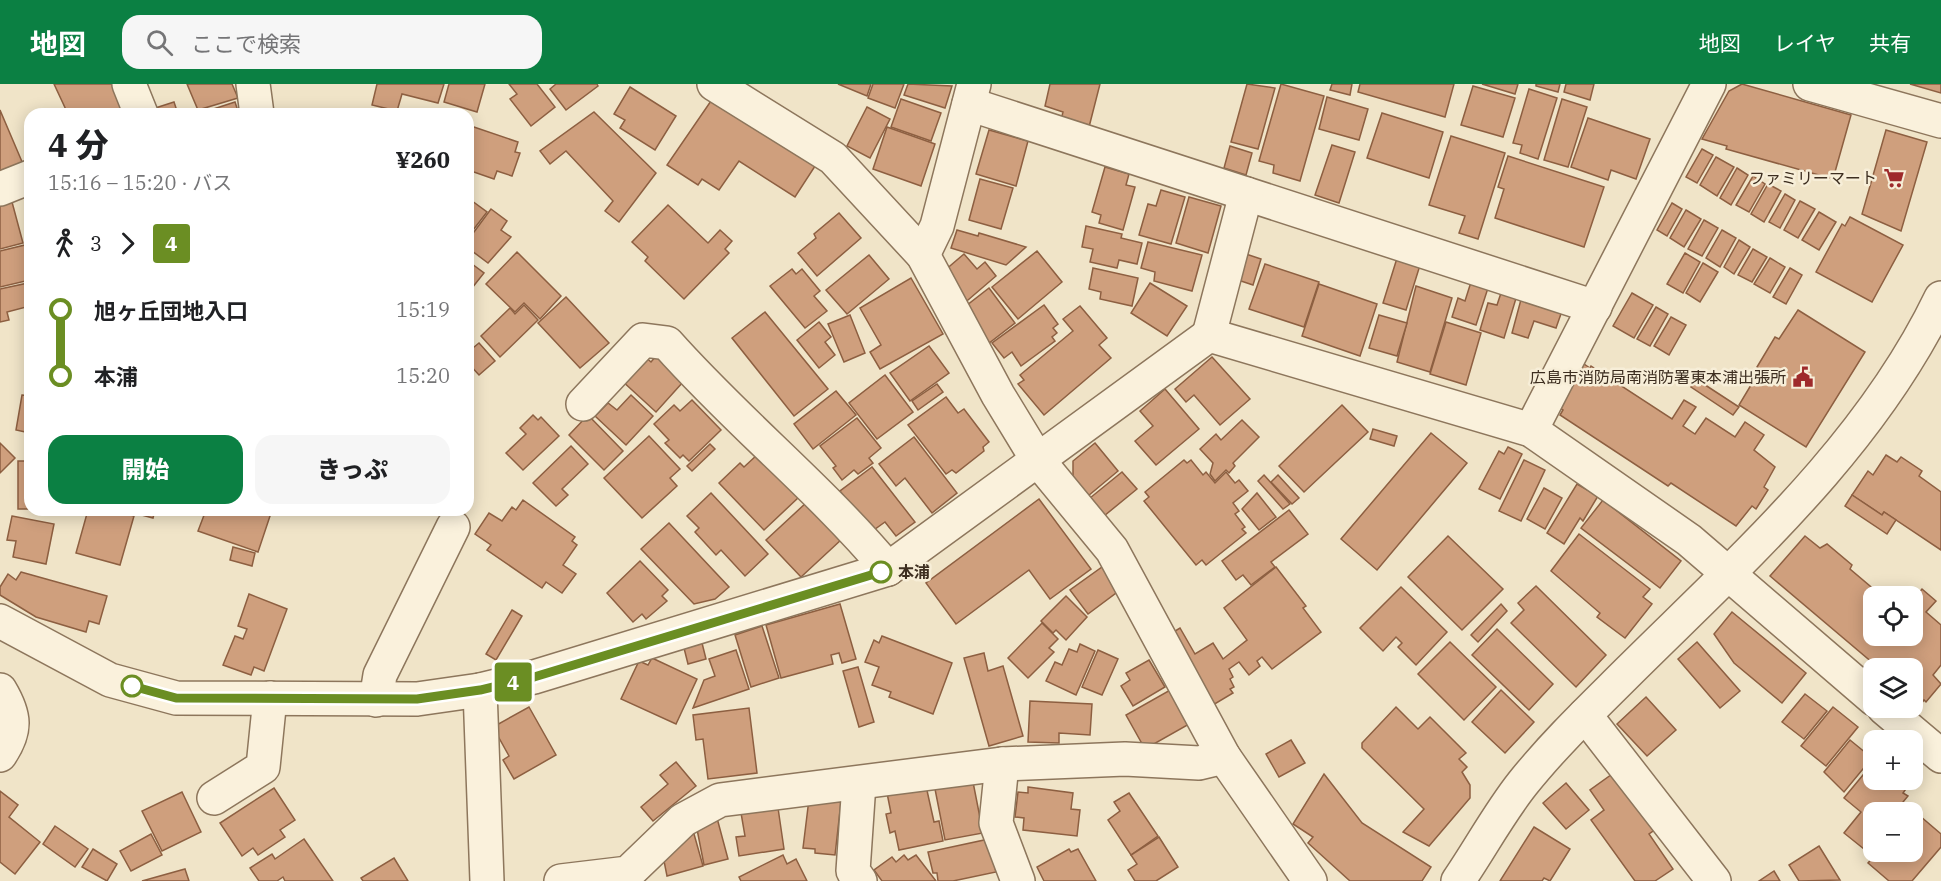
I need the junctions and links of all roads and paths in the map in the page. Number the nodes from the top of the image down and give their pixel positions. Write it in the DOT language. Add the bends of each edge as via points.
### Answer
graph roads {
  1 [pos="129,84"];
  2 [pos="253,84"];
  3 [pos="714,84"];
  4 [pos="1709,84"];
  5 [pos="1810,84"];
  6 [pos="971,94"];
  7 [pos="139,108"];
  8 [pos="256,108"];
  9 [pos="1941,121"];
  10 [pos="24,179"];
  11 [pos="0,189"];
  12 [pos="1246,194"];
  13 [pos="923,255"];
  14 [pos="1941,298"];
  15 [pos="1595,307"];
  16 [pos="1209,335"];
  17 [pos="583,404"];
  18 [pos="1530,430"];
  19 [pos="1037,459"];
  20 [pos="453,527"];
  21 [pos="888,569"];
  22 [pos="1727,573"];
  23 [pos="0,621"];
  24 [pos="0,690"];
  25 [pos="480,690"];
  26 [pos="1863,690"];
  27 [pos="270,698"];
  28 [pos="376,700"];
  29 [pos="1585,715"];
  30 [pos="1896,718"];
  31 [pos="0,755"];
  32 [pos="1941,756"];
  33 [pos="1224,757"];
  34 [pos="1002,764"];
  35 [pos="859,783"];
  36 [pos="214,798"];
  37 [pos="487,881"];
  38 [pos="561,881"];
  39 [pos="860,881"];
  40 [pos="1018,881"];
  41 [pos="1310,881"];
  42 [pos="1458,881"];
  43 [pos="1714,881"];
  1 -- 7 [label="street"];
  2 -- 8 [label="street"];
  3 -- 13 [label="street" via="833,158"];
  4 -- 15 [label="street"];
  5 -- 9 [label="street"];
  6 -- 12 [label="street"];
  6 -- 13 [label="street" via="937,226"];
  10 -- 11 [label="street"];
  12 -- 15 [label="street"];
  12 -- 16 [label="street"];
  13 -- 19 [label="street"];
  14 -- 22 [label="street" via="1928,326 1878,405 1832,464"];
  15 -- 18 [label="street"];
  16 -- 18 [label="street"];
  16 -- 19 [label="street"];
  17 -- 21 [label="street" via="643,340 667,343 706,387 855,529"];
  18 -- 22 [label="street" via="1689,540"];
  19 -- 21 [label="street"];
  19 -- 33 [label="street" via="1113,550"];
  20 -- 28 [label="street" via="380,675"];
  21 -- 25 [label="street" via="545,674"];
  22 -- 26 [label="street"];
  22 -- 29 [label="street"];
  23 -- 27 [label="street" via="110,680 176,698"];
  24 -- 31 [label="street" via="12,710 11,739"];
  25 -- 28 [label="street"];
  25 -- 37 [label="street"];
  27 -- 28 [label="street"];
  27 -- 36 [label="street" via="263,767"];
  29 -- 42 [label="street" via="1522,784"];
  29 -- 43 [label="street"];
  30 -- 32 [label="street"];
  33 -- 34 [label="street" via="1199,764 1125,759"];
  33 -- 41 [label="street"];
  34 -- 35 [label="street"];
  34 -- 40 [label="street" via="996,823"];
  35 -- 38 [label="street" via="720,800 683,820 628,873"];
  35 -- 39 [label="street" via="852,871"];
}
